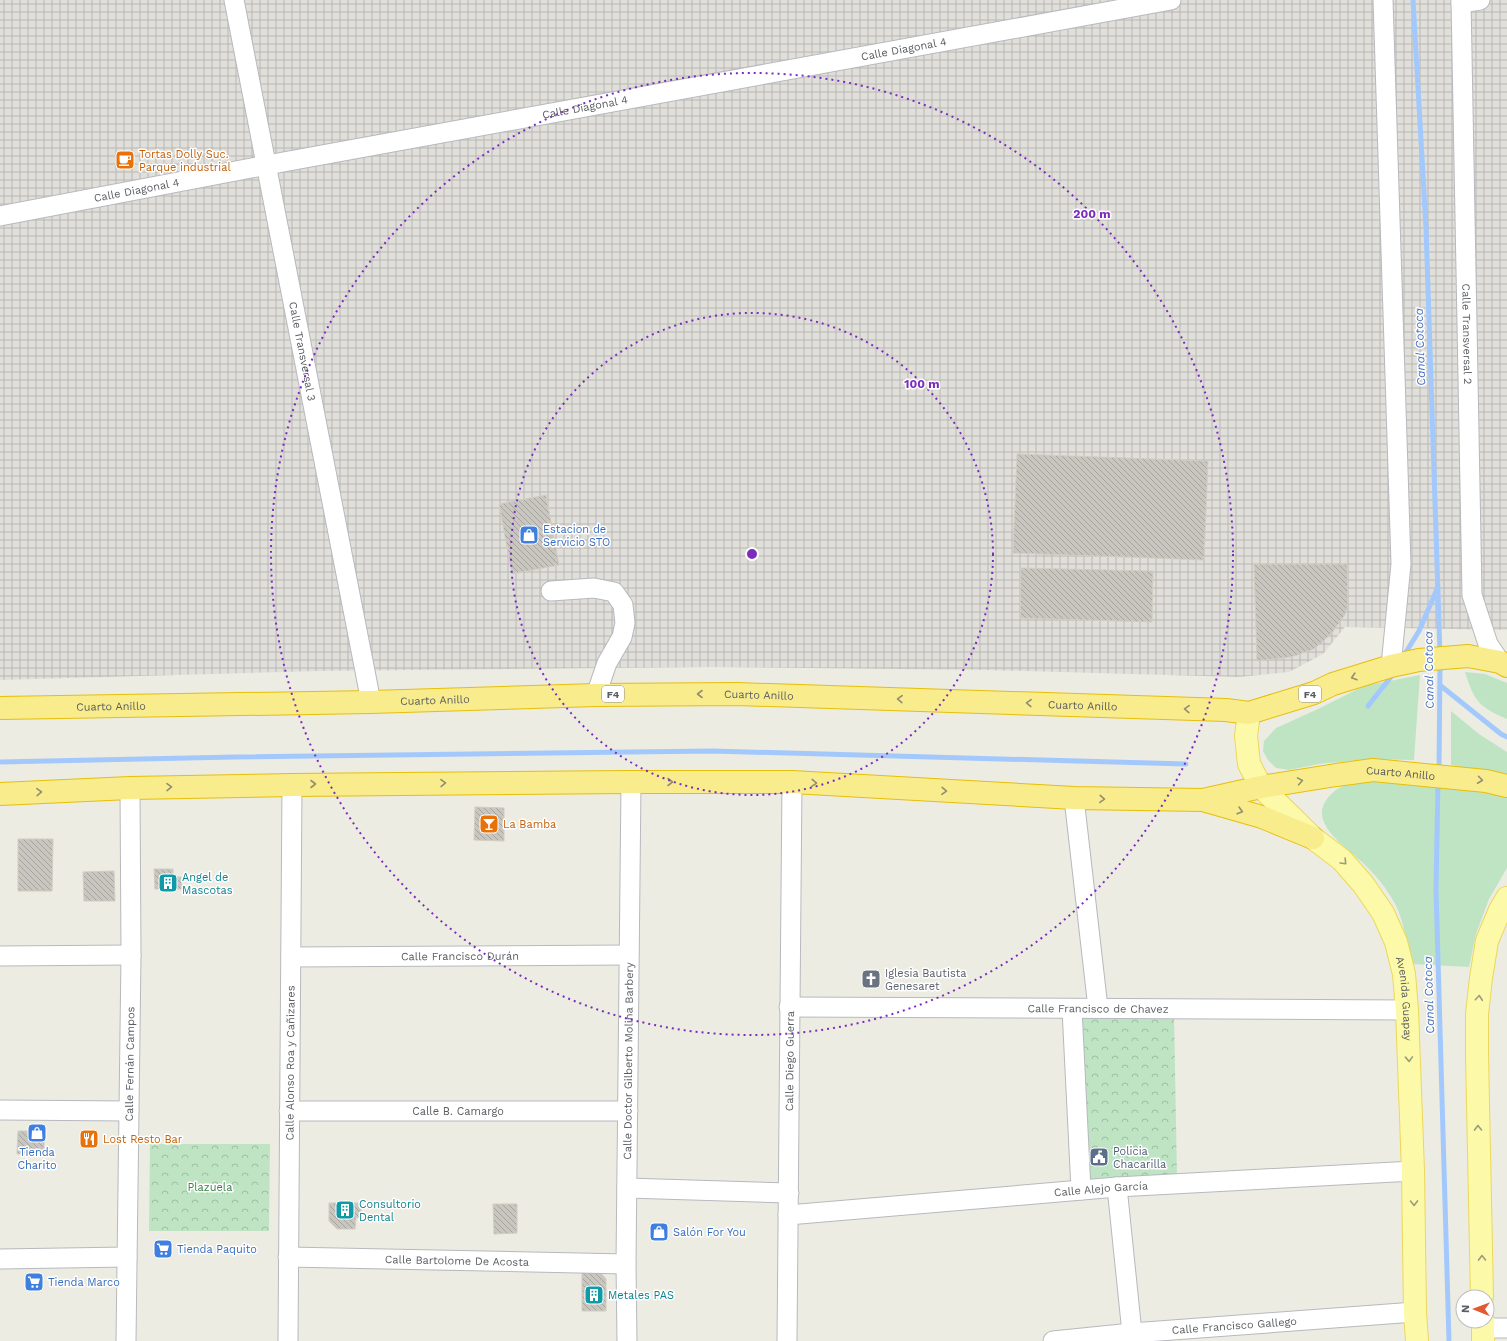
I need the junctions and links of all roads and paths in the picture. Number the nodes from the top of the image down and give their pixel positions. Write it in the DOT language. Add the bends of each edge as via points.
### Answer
graph roads {
  1 [pos="234,0"];
  2 [pos="1171,0"];
  3 [pos="1383,0"];
  4 [pos="1480,0"];
  5 [pos="1461,2"];
  6 [pos="267,164"];
  7 [pos="0,216"];
  8 [pos="551,591"];
  9 [pos="1503,664"];
  10 [pos="1391,666"];
  11 [pos="596,694"];
  12 [pos="371,702"];
  13 [pos="0,708"];
  14 [pos="1249,713"];
  15 [pos="631,782"];
  16 [pos="792,782"];
  17 [pos="292,785"];
  18 [pos="1507,786"];
  19 [pos="1262,787"];
  20 [pos="130,788"];
  21 [pos="0,794"];
  22 [pos="1074,798"];
  23 [pos="1203,800"];
  24 [pos="1313,838"];
  25 [pos="1507,898"];
  26 [pos="131,954"];
  27 [pos="629,955"];
  28 [pos="0,956"];
  29 [pos="291,957"];
  30 [pos="789,1007"];
  31 [pos="1098,1008"];
  32 [pos="1072,1009"];
  33 [pos="1407,1010"];
  34 [pos="0,1110"];
  35 [pos="129,1111"];
  36 [pos="289,1111"];
  37 [pos="628,1111"];
  38 [pos="1414,1171"];
  39 [pos="1117,1187"];
  40 [pos="627,1188"];
  41 [pos="1081,1190"];
  42 [pos="789,1193"];
  43 [pos="788,1215"];
  44 [pos="288,1256"];
  45 [pos="127,1257"];
  46 [pos="0,1258"];
  47 [pos="626,1264"];
  48 [pos="1482,1289"];
  49 [pos="1415,1312"];
  50 [pos="1507,1328"];
  51 [pos="1483,1330"];
  52 [pos="1132,1333"];
  53 [pos="1089,1339"];
  54 [pos="126,1341"];
  55 [pos="288,1341"];
  56 [pos="627,1341"];
  57 [pos="787,1341"];
  58 [pos="1053,1341"];
  59 [pos="1417,1341"];
  1 -- 6 [label="street, Calle Transversal 3"];
  2 -- 6 [label="street, Calle Diagonal 4"];
  3 -- 10 [label="street" via="1401,564"];
  4 -- 5 [label="street"];
  5 -- 9 [label="street, Calle Transversal 2" via="1472,595 1488,644"];
  6 -- 7 [label="street, Calle Diagonal 4"];
  6 -- 12 [label="street, Calle Transversal 3"];
  8 -- 11 [label="street" via="601,589 614,592 623,605 625,623 622,637 607,663"];
  9 -- 10 [label="highway, Cuarto Anillo / F4" via="1468,656 1419,660"];
  10 -- 14 [label="highway, Cuarto Anillo / F4, one-way"];
  11 -- 12 [label="highway, Cuarto Anillo / F4"];
  14 -- 11 [label="highway, Cuarto Anillo / F4, one-way" via="1226,710 737,694"];
  12 -- 13 [label="highway, Cuarto Anillo / F4"];
  14 -- 19 [label="main road, Avenida Guapay" via="1246,736 1249,764"];
  15 -- 16 [label="highway, Cuarto Anillo, one-way"];
  17 -- 15 [label="highway, Cuarto Anillo, one-way"];
  15 -- 27 [label="street, Calle Doctor Gilberto Molina Barbery"];
  16 -- 22 [label="highway, Cuarto Anillo, one-way"];
  16 -- 30 [label="street, Calle Diego Guerra"];
  20 -- 17 [label="highway, Cuarto Anillo, one-way"];
  17 -- 29 [label="street, Calle Alonso Roa y Cañizares"];
  19 -- 18 [label="highway, Cuarto Anillo, one-way" via="1373,770 1486,781"];
  19 -- 23 [label="highway, Cuarto Anillo"];
  19 -- 24 [label="main road, Avenida Guapay"];
  21 -- 20 [label="highway, Cuarto Anillo, one-way"];
  20 -- 26 [label="street, Calle Fernán Campos"];
  22 -- 23 [label="highway, Cuarto Anillo, one-way"];
  22 -- 31 [label="street"];
  23 -- 24 [label="highway, one-way" via="1262,817"];
  24 -- 33 [label="main road, Avenida Guapay, one-way" via="1342,860 1383,913 1396,942 1404,974"];
  48 -- 25 [label="main road, one-way" via="1478,1014 1487,941"];
  26 -- 28 [label="street"];
  26 -- 35 [label="street, Calle Fernán Campos"];
  27 -- 29 [label="street, Calle Francisco Durán"];
  27 -- 37 [label="street, Calle Doctor Gilberto Molina Barbery"];
  29 -- 36 [label="street, Calle Alonso Roa y Cañizares"];
  30 -- 32 [label="street, Calle Francisco de Chavez"];
  30 -- 42 [label="street, Calle Diego Guerra"];
  31 -- 32 [label="street, Calle Francisco de Chavez"];
  31 -- 33 [label="street, Calle Francisco de Chavez"];
  32 -- 41 [label="street"];
  33 -- 38 [label="main road, Avenida Guapay, one-way"];
  34 -- 35 [label="street"];
  35 -- 45 [label="street, Calle Fernán Campos"];
  36 -- 37 [label="street, Calle B. Camargo"];
  36 -- 44 [label="street, Calle Alonso Roa y Cañizares"];
  37 -- 40 [label="street, Calle Doctor Gilberto Molina Barbery"];
  38 -- 39 [label="street, Calle Alejo García"];
  38 -- 49 [label="main road, Avenida Guapay, one-way"];
  39 -- 41 [label="street, Calle Alejo García"];
  39 -- 52 [label="street"];
  40 -- 42 [label="street"];
  40 -- 47 [label="street, Calle Doctor Gilberto Molina Barbery"];
  41 -- 43 [label="street, Calle Alejo García"];
  42 -- 43 [label="street, Calle Diego Guerra"];
  43 -- 57 [label="street, Calle Diego Guerra"];
  44 -- 47 [label="street, Calle Bartolome De Acosta"];
  44 -- 55 [label="street, Calle Alonso Roa y Cañizares"];
  45 -- 46 [label="street"];
  45 -- 54 [label="street, Calle Fernán Campos"];
  47 -- 56 [label="street, Calle Doctor Gilberto Molina Barbery"];
  49 -- 52 [label="street, Calle Francisco Gallego"];
  49 -- 59 [label="main road, Avenida Guapay"];
  50 -- 51 [label="street"];
  52 -- 53 [label="street, Calle Francisco Gallego"];
  53 -- 58 [label="street, Calle Francisco Gallego"];
}
